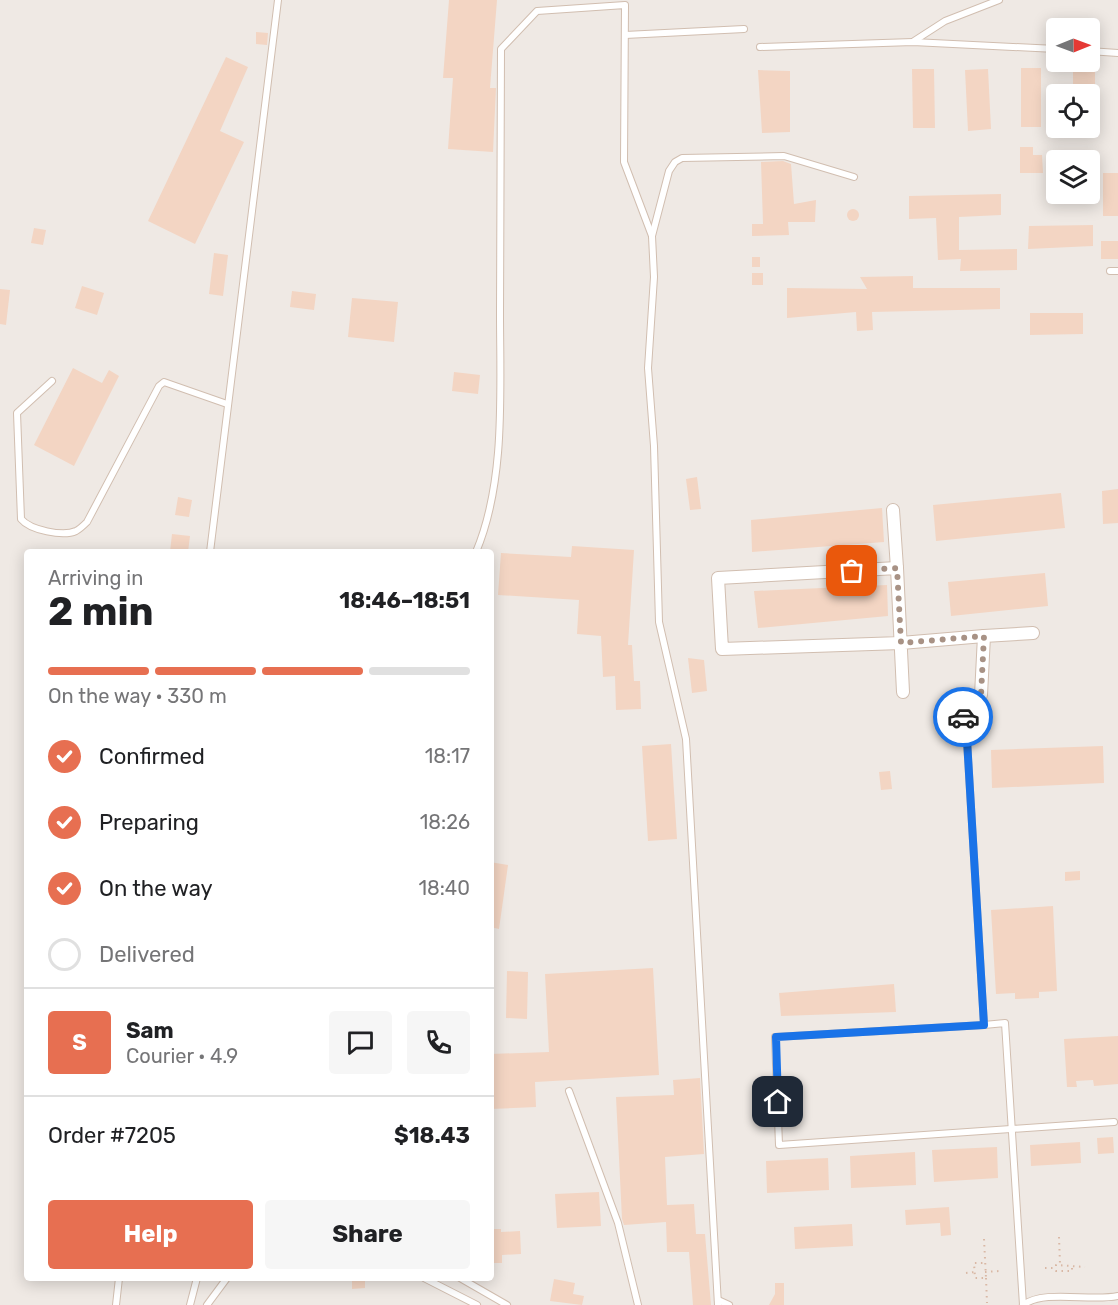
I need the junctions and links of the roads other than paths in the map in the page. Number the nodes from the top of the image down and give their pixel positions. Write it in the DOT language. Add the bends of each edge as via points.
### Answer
graph roads {
  1 [pos="278,0"];
  2 [pos="999,0"];
  3 [pos="626,3"];
  4 [pos="744,29"];
  5 [pos="625,35"];
  6 [pos="913,42"];
  7 [pos="760,47"];
  8 [pos="1046,49"];
  9 [pos="1100,51"];
  10 [pos="1118,52"];
  11 [pos="854,177"];
  12 [pos="652,236"];
  13 [pos="1110,271"];
  14 [pos="1118,271"];
  15 [pos="52,381"];
  16 [pos="227,404"];
  17 [pos="893,510"];
  18 [pos="210,549"];
  19 [pos="477,549"];
  20 [pos="897,568"];
  21 [pos="1033,633"];
  22 [pos="984,636"];
  23 [pos="901,643"];
  24 [pos="903,692"];
  25 [pos="967,740"];
  26 [pos="984,1025"];
  27 [pos="568,1090"];
  28 [pos="1114,1122"];
  29 [pos="1013,1130"];
  30 [pos="119,1281"];
  31 [pos="196,1281"];
  32 [pos="225,1281"];
  33 [pos="430,1281"];
  34 [pos="465,1281"];
  35 [pos="1118,1296"];
  36 [pos="718,1303"];
  37 [pos="116,1305"];
  38 [pos="190,1305"];
  39 [pos="207,1305"];
  40 [pos="477,1305"];
  41 [pos="507,1305"];
  42 [pos="638,1305"];
  43 [pos="729,1305"];
  44 [pos="1023,1305"];
  1 -- 16 [label="lane"];
  2 -- 6 [label="lane" via="945,21"];
  3 -- 5 [label="lane"];
  3 -- 19 [label="lane" via="537,11 501,49 496,472 486,527"];
  4 -- 5 [label="lane"];
  5 -- 12 [label="lane" via="624,162"];
  6 -- 7 [label="lane"];
  6 -- 8 [label="lane"];
  9 -- 10 [label="lane"];
  11 -- 12 [label="lane" via="784,156 682,158 669,171"];
  12 -- 36 [label="lane" via="654,277 648,368 659,622 686,739"];
  13 -- 14 [label="lane"];
  15 -- 16 [label="lane" via="17,413 21,519 30,526 65,533 75,532 87,522 164,382"];
  16 -- 18 [label="lane"];
  17 -- 20 [label="street"];
  20 -- 23 [label="street"];
  20 -- 23 [label="street" via="718,578 722,649"];
  21 -- 22 [label="street"];
  22 -- 23 [label="street"];
  22 -- 25 [label="street" via="981,695 963,716"];
  23 -- 24 [label="street"];
  25 -- 26 [label="lane"];
  26 -- 29 [label="lane" via="1005,1023"];
  26 -- 29 [label="lane" via="776,1037 779,1145"];
  27 -- 42 [label="lane" via="618,1223"];
  28 -- 29 [label="lane"];
  29 -- 44 [label="lane"];
  30 -- 37 [label="lane"];
  31 -- 38 [label="lane"];
  32 -- 39 [label="lane"];
  33 -- 40 [label="lane"];
  34 -- 41 [label="lane"];
  35 -- 44 [label="lane" via="1102,1300 1034,1298"];
  36 -- 43 [label="lane"];
}
